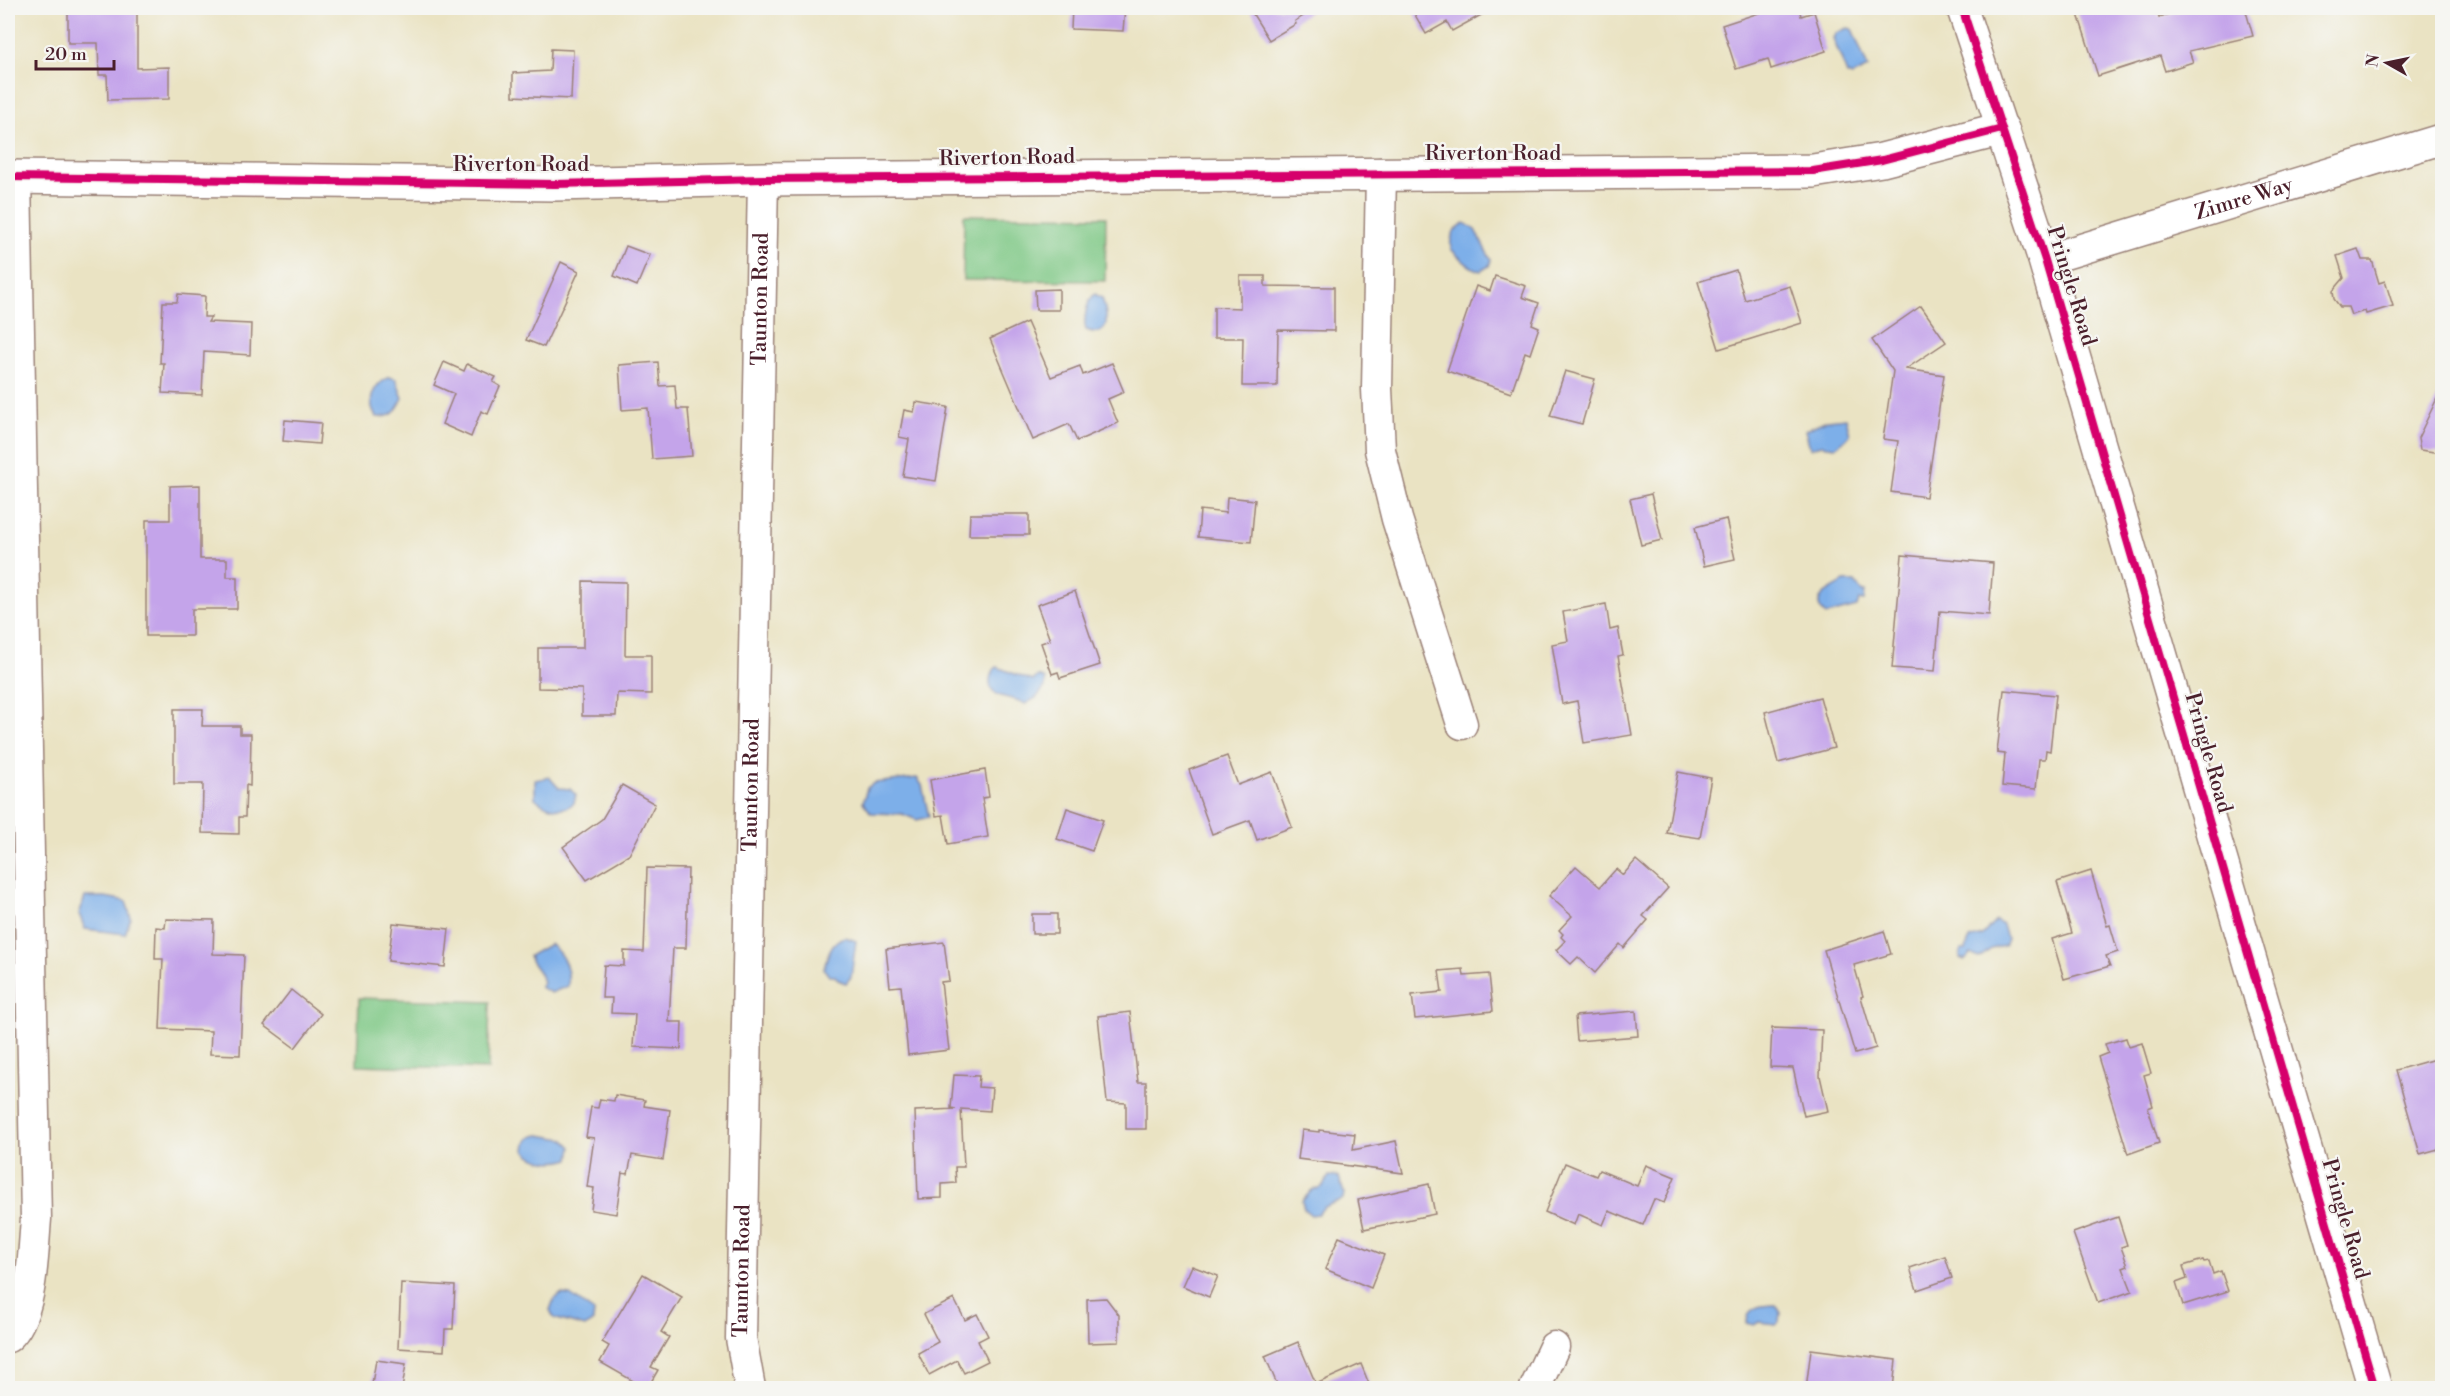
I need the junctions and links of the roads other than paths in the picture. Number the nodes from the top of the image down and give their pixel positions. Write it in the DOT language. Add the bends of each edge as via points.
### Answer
graph roads {
  1 [pos="1962,8"];
  2 [pos="2002,129"];
  3 [pos="2442,139"];
  4 [pos="1381,173"];
  5 [pos="12,177"];
  6 [pos="763,179"];
  7 [pos="2045,260"];
  8 [pos="1462,724"];
  9 [pos="18,771"];
  10 [pos="8,1337"];
  11 [pos="1554,1347"];
  12 [pos="750,1389"];
  13 [pos="1535,1389"];
  14 [pos="2375,1389"];
  1 -- 2 [label="street"];
  2 -- 4 [label="street, Riverton Road" via="1882,160 1813,171"];
  2 -- 7 [label="street, Pringle Road"];
  3 -- 7 [label="street, Zimre Way"];
  4 -- 6 [label="street, Riverton Road"];
  4 -- 8 [label="street" via="1377,389 1380,450 1397,519"];
  5 -- 6 [label="street, Riverton Road" via="555,184"];
  5 -- 9 [label="street"];
  6 -- 12 [label="street, Taunton Road" via="741,1338"];
  7 -- 14 [label="street, Pringle Road"];
  9 -- 10 [label="street" via="36,1220 30,1290"];
  11 -- 13 [label="street"];
}
